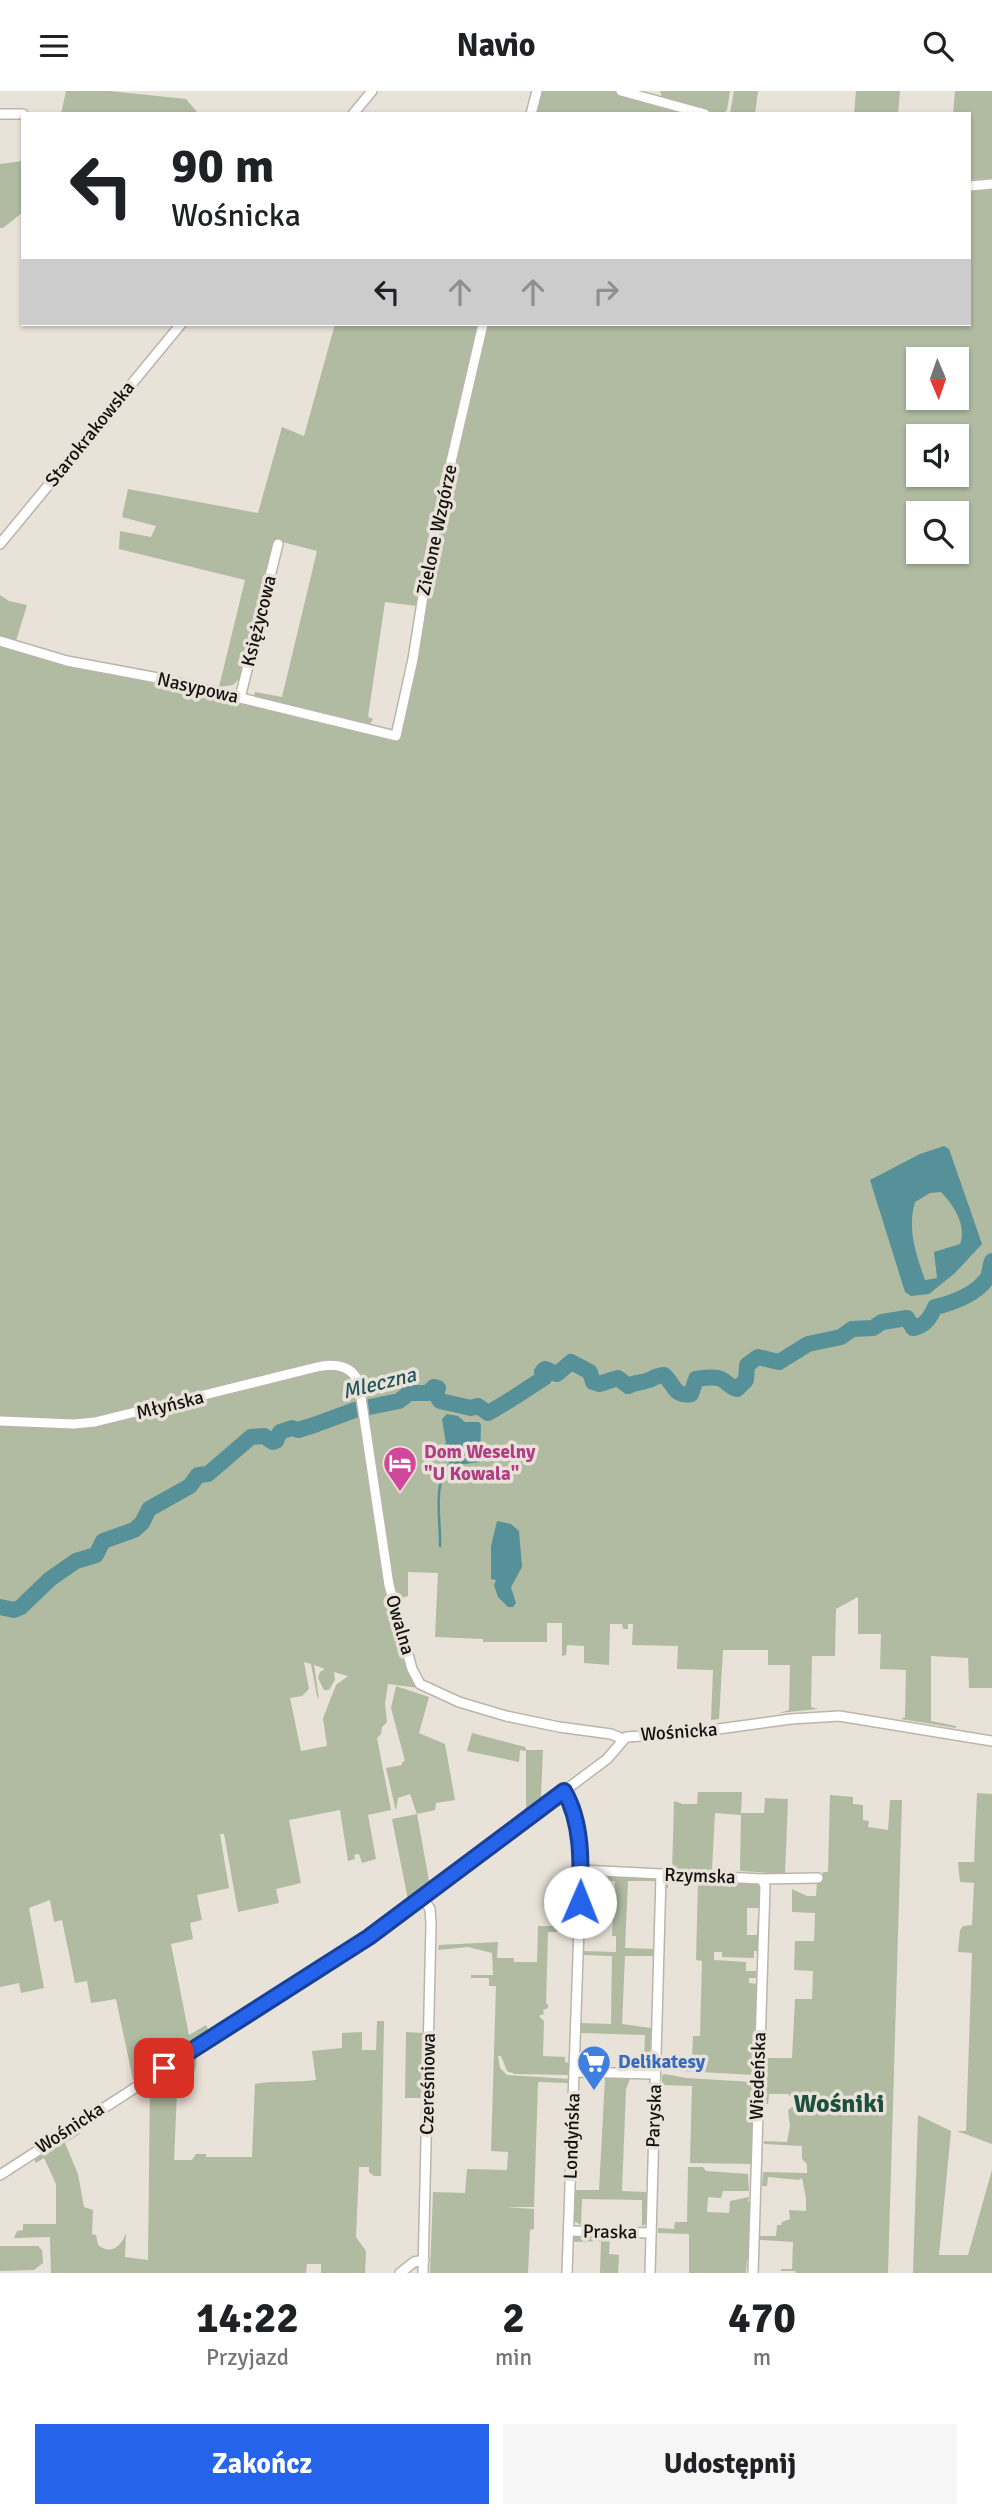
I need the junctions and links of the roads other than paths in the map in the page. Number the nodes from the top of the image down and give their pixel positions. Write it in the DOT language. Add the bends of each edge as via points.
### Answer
graph roads {
  1 [pos="372,91"];
  2 [pos="537,91"];
  3 [pos="621,91"];
  4 [pos="355,112"];
  5 [pos="532,112"];
  6 [pos="698,112"];
  7 [pos="0,114"];
  8 [pos="21,114"];
  9 [pos="992,184"];
  10 [pos="971,186"];
  11 [pos="179,326"];
  12 [pos="483,326"];
  13 [pos="0,544"];
  14 [pos="278,544"];
  15 [pos="0,641"];
  16 [pos="240,698"];
  17 [pos="396,736"];
  18 [pos="338,1366"];
  19 [pos="0,1421"];
  20 [pos="623,1739"];
  21 [pos="992,1741"];
  22 [pos="564,1791"];
  23 [pos="580,1870"];
  24 [pos="662,1875"];
  25 [pos="818,1878"];
  26 [pos="762,1879"];
  27 [pos="423,1898"];
  28 [pos="574,2072"];
  29 [pos="655,2074"];
  30 [pos="0,2175"];
  31 [pos="569,2231"];
  32 [pos="651,2233"];
  33 [pos="424,2260"];
  34 [pos="400,2273"];
  35 [pos="423,2273"];
  36 [pos="567,2273"];
  37 [pos="650,2273"];
  38 [pos="752,2273"];
  1 -- 4 [label="street"];
  2 -- 5 [label="street"];
  3 -- 6 [label="street"];
  7 -- 8 [label="street"];
  9 -- 10 [label="street"];
  11 -- 13 [label="street, Starokrakowska"];
  12 -- 17 [label="street, Zielone Wzgórze" via="430,552"];
  14 -- 16 [label="street, Księżycowa"];
  15 -- 16 [label="street, Nasypowa" via="67,661"];
  16 -- 17 [label="street, Nasypowa"];
  18 -- 19 [label="street, Młyńska" via="317,1367 95,1422"];
  18 -- 20 [label="street, Owalna" via="356,1377 389,1585 420,1684 506,1716"];
  20 -- 21 [label="street, Wośnicka" via="839,1716"];
  20 -- 22 [label="street, Wośnicka" via="607,1759"];
  22 -- 23 [label="street, Londyńska" via="578,1835"];
  22 -- 27 [label="street, Wośnicka"];
  23 -- 24 [label="street, Rzymska"];
  23 -- 28 [label="street, Londyńska"];
  24 -- 26 [label="street, Rzymska"];
  24 -- 29 [label="street, Paryska"];
  25 -- 26 [label="street, Rzymska"];
  26 -- 38 [label="street, Wiedeńska"];
  27 -- 30 [label="street, Wośnicka"];
  27 -- 33 [label="street, Czereśniowa" via="431,1924"];
  28 -- 29 [label="street"];
  28 -- 31 [label="street, Londyńska"];
  29 -- 32 [label="street, Paryska"];
  31 -- 32 [label="street, Praska"];
  31 -- 36 [label="street, Londyńska"];
  32 -- 37 [label="street, Paryska"];
  33 -- 34 [label="street"];
  33 -- 35 [label="street, Czereśniowa"];
}
